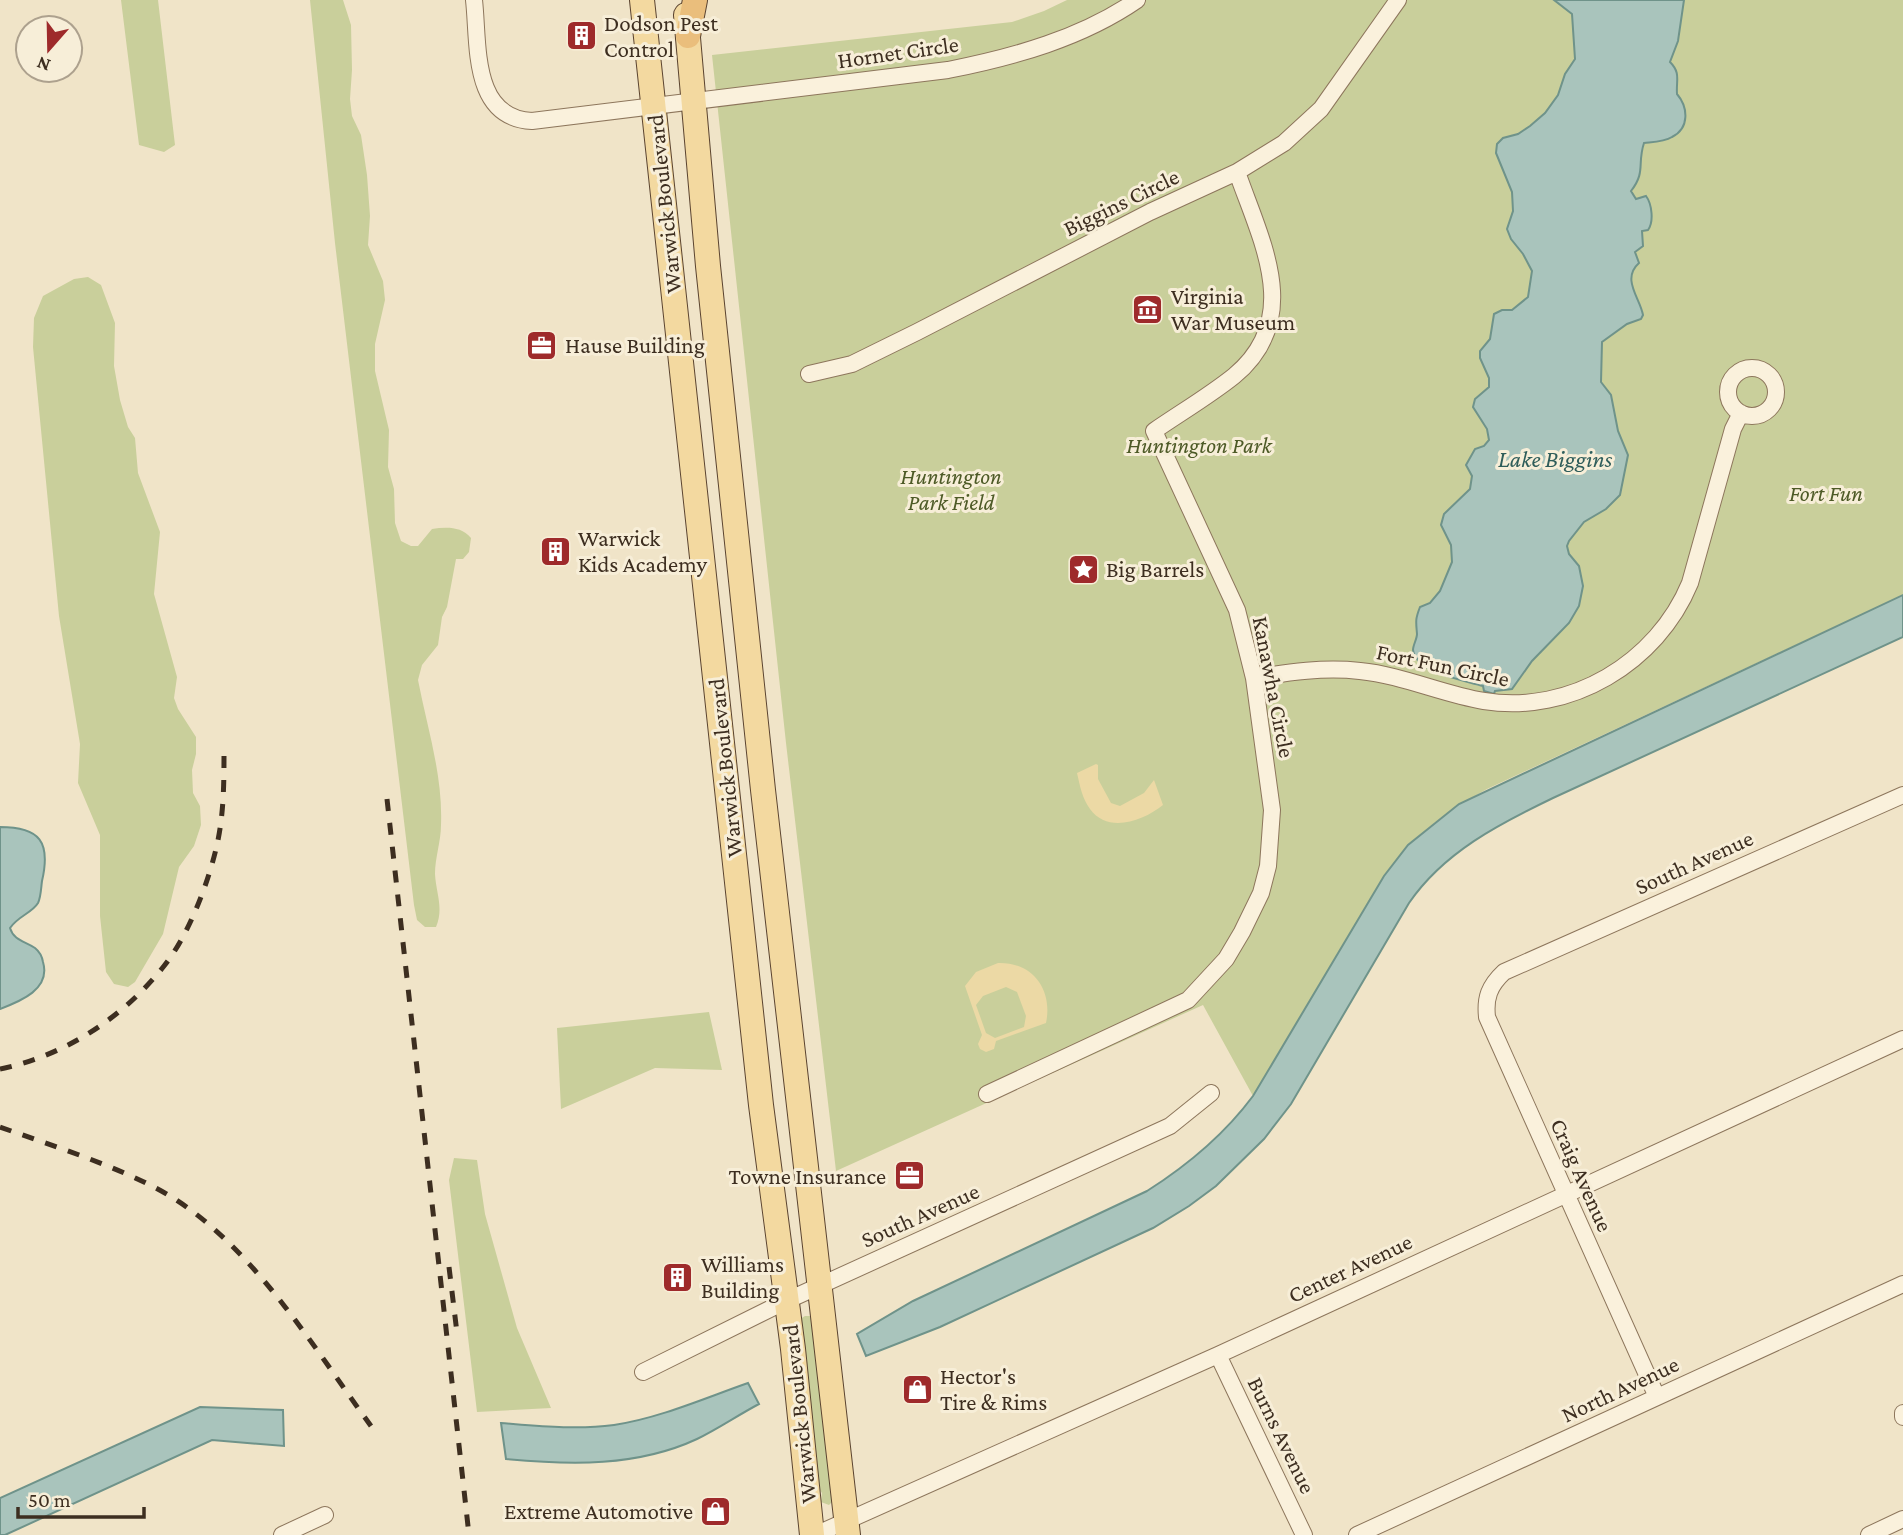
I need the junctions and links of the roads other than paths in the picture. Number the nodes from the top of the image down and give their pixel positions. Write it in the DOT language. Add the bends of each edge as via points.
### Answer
graph roads {
  1 [pos="474,0"];
  2 [pos="642,0"];
  3 [pos="684,0"];
  4 [pos="695,0"];
  5 [pos="1137,0"];
  6 [pos="1398,0"];
  7 [pos="688,36"];
  8 [pos="693,102"];
  9 [pos="654,107"];
  10 [pos="1237,172"];
  11 [pos="718,353"];
  12 [pos="681,357"];
  13 [pos="809,374"];
  14 [pos="1741,413"];
  15 [pos="1254,678"];
  16 [pos="763,790"];
  17 [pos="727,793"];
  18 [pos="1903,795"];
  19 [pos="783,971"];
  20 [pos="1504,972"];
  21 [pos="747,976"];
  22 [pos="1903,1039"];
  23 [pos="1211,1093"];
  24 [pos="987,1094"];
  25 [pos="1566,1193"];
  26 [pos="1903,1284"];
  27 [pos="820,1286"];
  28 [pos="786,1301"];
  29 [pos="1218,1355"];
  30 [pos="643,1372"];
  31 [pos="1657,1397"];
  32 [pos="325,1515"];
  33 [pos="1903,1519"];
  34 [pos="847,1528"];
  35 [pos="282,1535"];
  36 [pos="813,1535"];
  37 [pos="1304,1535"];
  38 [pos="1357,1535"];
  39 [pos="1869,1535"];
  1 -- 9 [label="street, Hornet Circle" via="482,83 489,98 509,116 532,121"];
  2 -- 9 [label="main road, Warwick Boulevard"];
  3 -- 7 [label="main road, Warwick Boulevard"];
  4 -- 7 [label="highway"];
  5 -- 8 [label="street, Hornet Circle" via="1051,43 1000,59 948,70"];
  6 -- 10 [label="street, Biggins Circle" via="1321,109 1284,143"];
  7 -- 8 [label="main road, Warwick Boulevard"];
  8 -- 9 [label="street, Hornet Circle"];
  8 -- 11 [label="main road, Warwick Boulevard"];
  9 -- 12 [label="main road, Warwick Boulevard"];
  10 -- 13 [label="street, Biggins Circle" via="852,364"];
  10 -- 15 [label="street, Kanawha Circle" via="1270,266 1273,296 1267,331 1254,355 1234,376 1154,431 1237,610"];
  11 -- 12 [label="main road"];
  11 -- 16 [label="main road, Warwick Boulevard"];
  12 -- 17 [label="main road, Warwick Boulevard"];
  14 -- 15 [label="street, Fort Fun Circle" via="1690,583 1676,613 1629,663 1576,692 1502,703 1361,671 1298,671"];
  15 -- 24 [label="street, Kanawha Circle" via="1272,810 1268,866 1255,905 1228,954 1188,1000"];
  16 -- 17 [label="main road"];
  16 -- 19 [label="main road, Warwick Boulevard"];
  17 -- 21 [label="main road, Warwick Boulevard"];
  18 -- 20 [label="street, South Avenue"];
  19 -- 21 [label="main road"];
  19 -- 27 [label="main road, Warwick Boulevard"];
  20 -- 25 [label="street, Craig Avenue" via="1488,992 1487,1017"];
  21 -- 28 [label="main road, Warwick Boulevard"];
  22 -- 25 [label="street, Center Avenue"];
  23 -- 27 [label="street, South Avenue" via="1170,1126"];
  25 -- 29 [label="street, Center Avenue"];
  25 -- 31 [label="street, Craig Avenue"];
  26 -- 31 [label="street, North Avenue"];
  27 -- 28 [label="street, South Avenue"];
  27 -- 34 [label="main road, Warwick Boulevard"];
  28 -- 30 [label="street, South Avenue"];
  28 -- 36 [label="main road, Warwick Boulevard"];
  29 -- 34 [label="street, Center Avenue"];
  29 -- 37 [label="street, Burns Avenue"];
  31 -- 38 [label="street, North Avenue"];
  32 -- 35 [label="street"];
  33 -- 39 [label="street"];
  34 -- 36 [label="street, Center Avenue"];
}
